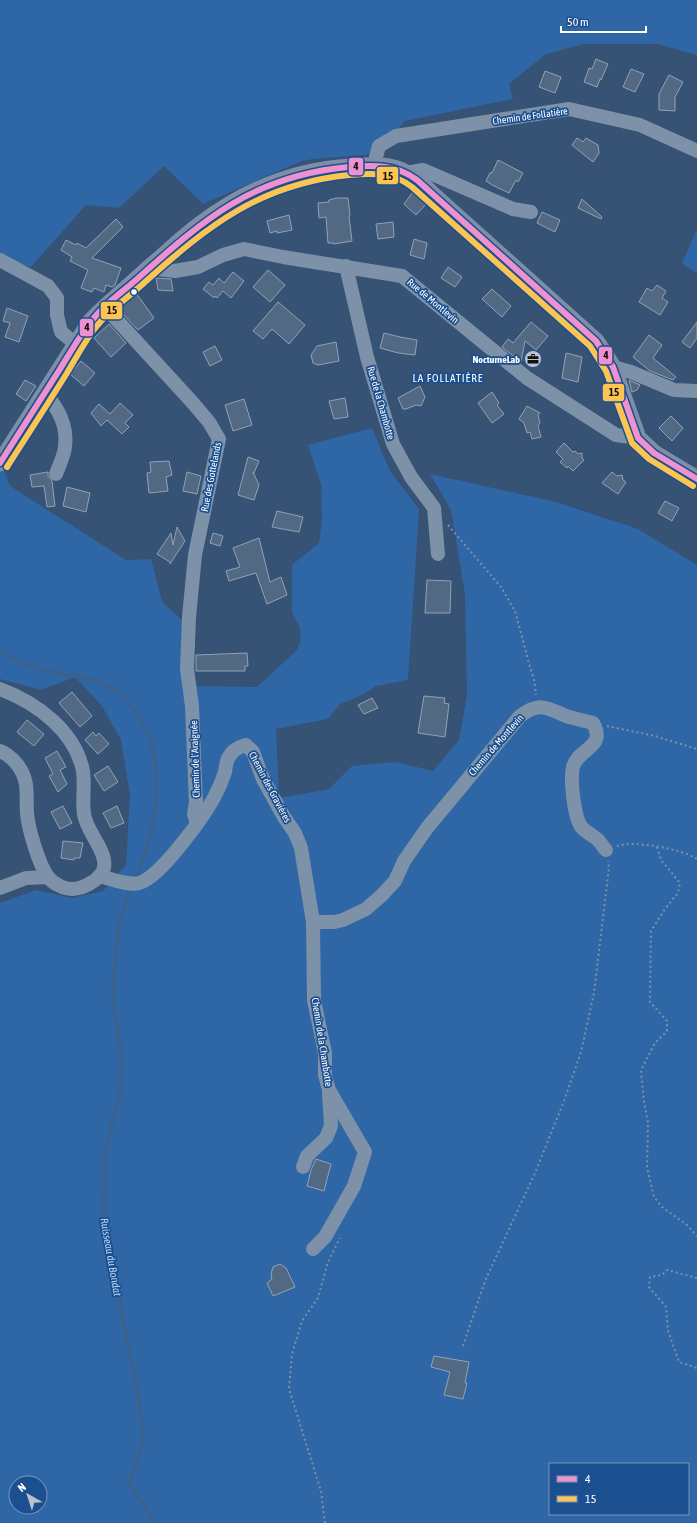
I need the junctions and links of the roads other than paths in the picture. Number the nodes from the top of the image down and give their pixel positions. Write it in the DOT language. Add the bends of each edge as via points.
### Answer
graph roads {
  1 [pos="697,151"];
  2 [pos="374,165"];
  3 [pos="407,173"];
  4 [pos="530,212"];
  5 [pos="0,260"];
  6 [pos="346,266"];
  7 [pos="150,268"];
  8 [pos="105,307"];
  9 [pos="76,344"];
  10 [pos="613,367"];
  11 [pos="697,391"];
  12 [pos="46,392"];
  13 [pos="638,438"];
  14 [pos="0,462"];
  15 [pos="56,474"];
  16 [pos="697,479"];
  17 [pos="438,554"];
  18 [pos="189,617"];
  19 [pos="0,689"];
  20 [pos="0,751"];
  21 [pos="197,824"];
  22 [pos="606,850"];
  23 [pos="99,876"];
  24 [pos="48,877"];
  25 [pos="0,888"];
  26 [pos="313,922"];
  27 [pos="329,1090"];
  28 [pos="303,1167"];
  29 [pos="313,1249"];
  1 -- 2 [label="street, Chemin de Follatière" via="640,125 569,109 396,136 379,146"];
  2 -- 3 [label="main road"];
  2 -- 7 [label="main road" via="303,173 268,185 201,223"];
  3 -- 4 [label="street" via="423,170 513,209"];
  3 -- 10 [label="main road" via="596,341"];
  5 -- 9 [label="street" via="48,286 56,298 61,332"];
  6 -- 7 [label="street, Rue de Montlevin" via="244,249 223,255 198,267 175,271"];
  6 -- 13 [label="street, Rue de Montlevin" via="402,276 527,378 616,435"];
  6 -- 17 [label="street, Rue de la Chambotte" via="367,356 393,444 411,477 434,508"];
  7 -- 8 [label="main road"];
  8 -- 9 [label="main road" via="90,322"];
  8 -- 18 [label="street, Rue des Gottelands" via="192,402 219,439 195,555"];
  9 -- 12 [label="main road"];
  10 -- 11 [label="street" via="674,390"];
  10 -- 13 [label="main road"];
  12 -- 14 [label="main road"];
  12 -- 15 [label="street" via="58,409 64,428 65,448"];
  13 -- 16 [label="main road" via="654,453"];
  18 -- 21 [label="street, Chemin de l'Araignée" via="187,668 192,706 196,803 194,814"];
  19 -- 23 [label="street" via="39,710 60,727 79,756 83,773 84,814 88,828 101,847 104,860"];
  20 -- 24 [label="street" via="19,766 25,780 27,816 40,861"];
  21 -- 23 [label="street" via="153,876 138,884"];
  21 -- 26 [label="street, Chemin des Gravières" via="214,798 225,772 228,757 238,747 246,745 253,752 263,779 296,833 301,848"];
  22 -- 26 [label="street, Chemin de Montlevin" via="580,826 574,811 573,767 582,754 594,744 598,735 593,723 548,708 529,709 520,716 427,828 404,861 395,881 382,895 366,909 342,920"];
  23 -- 24 [label="street" via="84,887 71,889 60,886"];
  24 -- 25 [label="street" via="26,878"];
  26 -- 27 [label="street, Chemin de la Chambotte" via="314,1000 322,1035 325,1075"];
  27 -- 28 [label="street" via="331,1126 326,1138 307,1156"];
  27 -- 29 [label="street, Chemin de la Chambotte" via="365,1152 354,1186 325,1236"];
}
